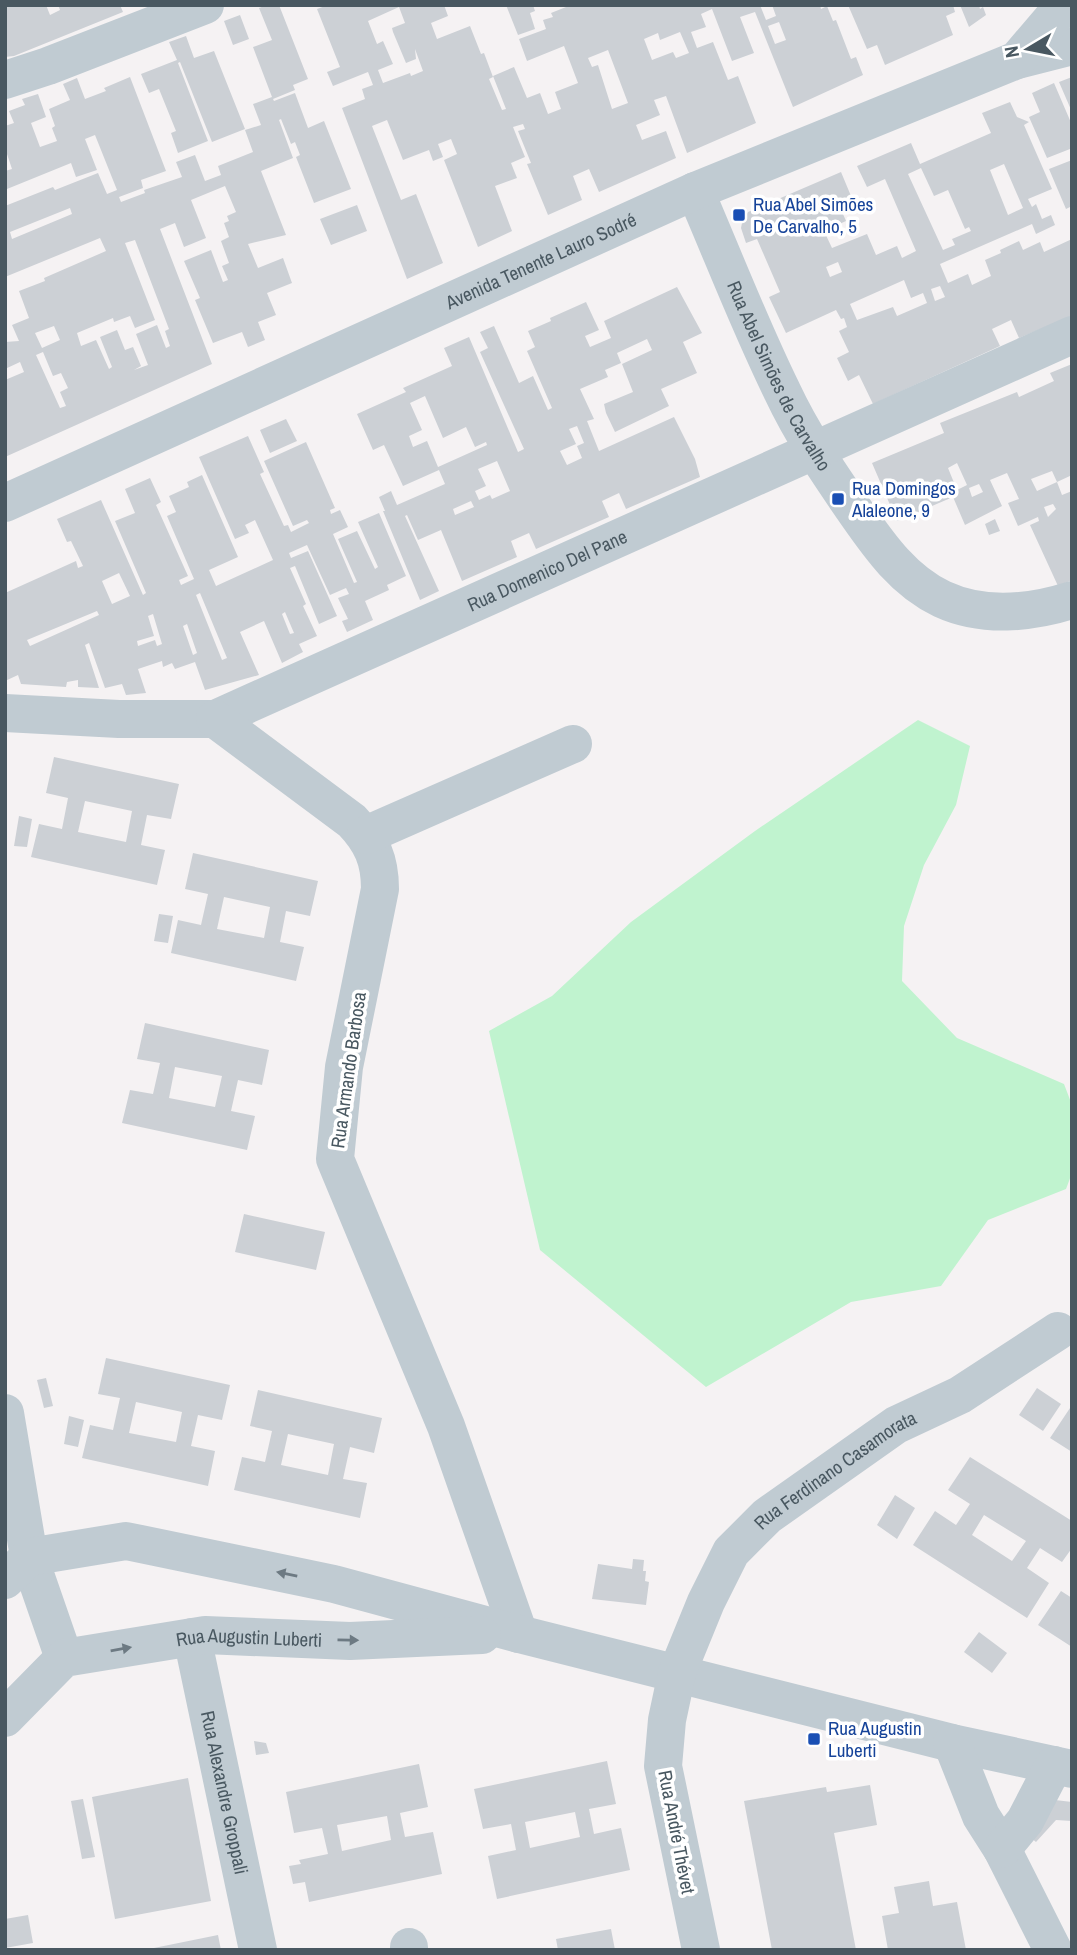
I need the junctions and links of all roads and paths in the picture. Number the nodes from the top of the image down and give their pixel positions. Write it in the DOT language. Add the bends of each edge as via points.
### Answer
graph roads {
  1 [pos="205,5"];
  2 [pos="1064,5"];
  3 [pos="1072,46"];
  4 [pos="1017,60"];
  5 [pos="5,80"];
  6 [pos="695,191"];
  7 [pos="1072,335"];
  8 [pos="815,449"];
  9 [pos="5,503"];
  10 [pos="1072,600"];
  11 [pos="5,713"];
  12 [pos="215,719"];
  13 [pos="573,744"];
  14 [pos="366,835"];
  15 [pos="1058,1331"];
  16 [pos="5,1413"];
  17 [pos="17,1569"];
  18 [pos="519,1634"];
  19 [pos="192,1637"];
  20 [pos="64,1658"];
  21 [pos="677,1673"];
  22 [pos="5,1718"];
  23 [pos="952,1742"];
  24 [pos="1063,1767"];
  25 [pos="1002,1849"];
  26 [pos="258,1950"];
  27 [pos="701,1950"];
  28 [pos="1053,1950"];
  1 -- 5 [label="street"];
  2 -- 4 [label="street, Avenida Tenente Lauro Sodré"];
  3 -- 4 [label="street"];
  4 -- 6 [label="street, Avenida Tenente Lauro Sodré"];
  6 -- 8 [label="street, Rua Abel Simões de Carvalho" via="783,393"];
  6 -- 9 [label="street, Avenida Tenente Lauro Sodré"];
  7 -- 8 [label="street, Rua Domenico Del Pane"];
  8 -- 10 [label="street, Rua Abel Simões de Carvalho" via="894,562 914,582 943,600 1007,613"];
  8 -- 12 [label="street, Rua Domenico Del Pane"];
  11 -- 12 [label="street, Rua Domenico Del Pane"];
  12 -- 14 [label="street, Rua Armando Barbosa"];
  13 -- 14 [label="street"];
  14 -- 18 [label="street, Rua Armando Barbosa" via="380,870 380,889 344,1067 335,1159 446,1426"];
  15 -- 21 [label="street, Rua Ferdinano Casamorata" via="960,1395 896,1425 767,1516 731,1552"];
  16 -- 17 [label="street"];
  18 -- 17 [label="street, Rua Augustin Luberti, one-way" via="334,1584 126,1541"];
  17 -- 20 [label="street"];
  19 -- 18 [label="street, Rua Augustin Luberti, one-way" via="350,1641"];
  18 -- 21 [label="street, Rua Augustin Luberti"];
  20 -- 19 [label="street, Rua Augustin Luberti, one-way"];
  19 -- 26 [label="street, Rua Alexandre Groppali"];
  20 -- 22 [label="street"];
  21 -- 23 [label="street, Rua Augustin Luberti"];
  21 -- 27 [label="street, Rua André Thévet" via="663,1766"];
  23 -- 24 [label="street, Rua Augustin Luberti"];
  23 -- 25 [label="street" via="981,1816"];
  24 -- 25 [label="street"];
  25 -- 28 [label="street"];
}
